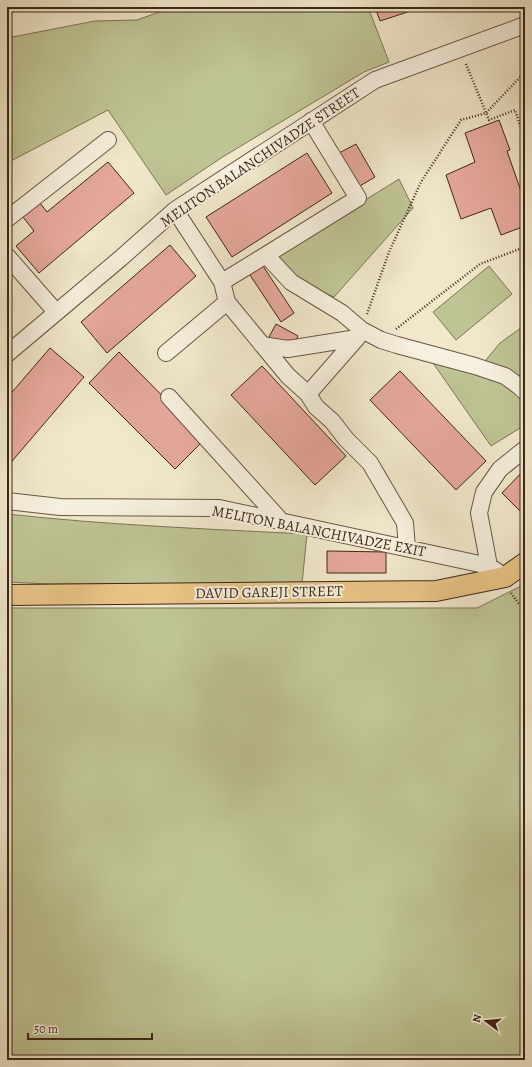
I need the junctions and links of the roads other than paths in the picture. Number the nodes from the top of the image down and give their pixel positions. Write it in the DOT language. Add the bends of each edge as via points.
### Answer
graph roads {
  1 [pos="525,25"];
  2 [pos="311,121"];
  3 [pos="108,140"];
  4 [pos="175,210"];
  5 [pos="7,219"];
  6 [pos="7,256"];
  7 [pos="266,256"];
  8 [pos="222,282"];
  9 [pos="227,302"];
  10 [pos="56,312"];
  11 [pos="360,334"];
  12 [pos="262,345"];
  13 [pos="166,353"];
  14 [pos="7,354"];
  15 [pos="525,392"];
  16 [pos="308,394"];
  17 [pos="169,397"];
  18 [pos="525,449"];
  19 [pos="7,501"];
  20 [pos="282,522"];
  21 [pos="408,548"];
  22 [pos="525,563"];
  23 [pos="489,566"];
  24 [pos="505,577"];
  25 [pos="7,595"];
  1 -- 2 [label="street, MELITON BALANCHIVADZE STREET" via="375,80"];
  2 -- 4 [label="street, MELITON BALANCHIVADZE STREET"];
  2 -- 7 [label="street" via="358,198"];
  3 -- 5 [label="street"];
  4 -- 8 [label="street"];
  4 -- 10 [label="street, MELITON BALANCHIVADZE STREET"];
  6 -- 10 [label="street"];
  7 -- 8 [label="street"];
  7 -- 11 [label="street" via="291,282 342,313"];
  8 -- 9 [label="street"];
  9 -- 12 [label="street"];
  9 -- 13 [label="street"];
  10 -- 14 [label="street, MELITON BALANCHIVADZE STREET"];
  11 -- 12 [label="street" via="288,349"];
  11 -- 15 [label="street" via="505,376"];
  11 -- 16 [label="street"];
  12 -- 16 [label="street" via="288,376"];
  16 -- 21 [label="street" via="316,408 370,463 405,523"];
  17 -- 20 [label="street"];
  18 -- 23 [label="street" via="500,469 484,492 479,513"];
  19 -- 20 [label="street, MELITON BALANCHIVADZE EXIT" via="60,507 219,508"];
  20 -- 21 [label="street, MELITON BALANCHIVADZE EXIT"];
  21 -- 23 [label="street, MELITON BALANCHIVADZE EXIT"];
  22 -- 24 [label="main road, DAVID GAREJI STREET"];
  23 -- 24 [label="street, MELITON BALANCHIVADZE EXIT"];
  24 -- 25 [label="main road, DAVID GAREJI STREET" via="436,591"];
}
